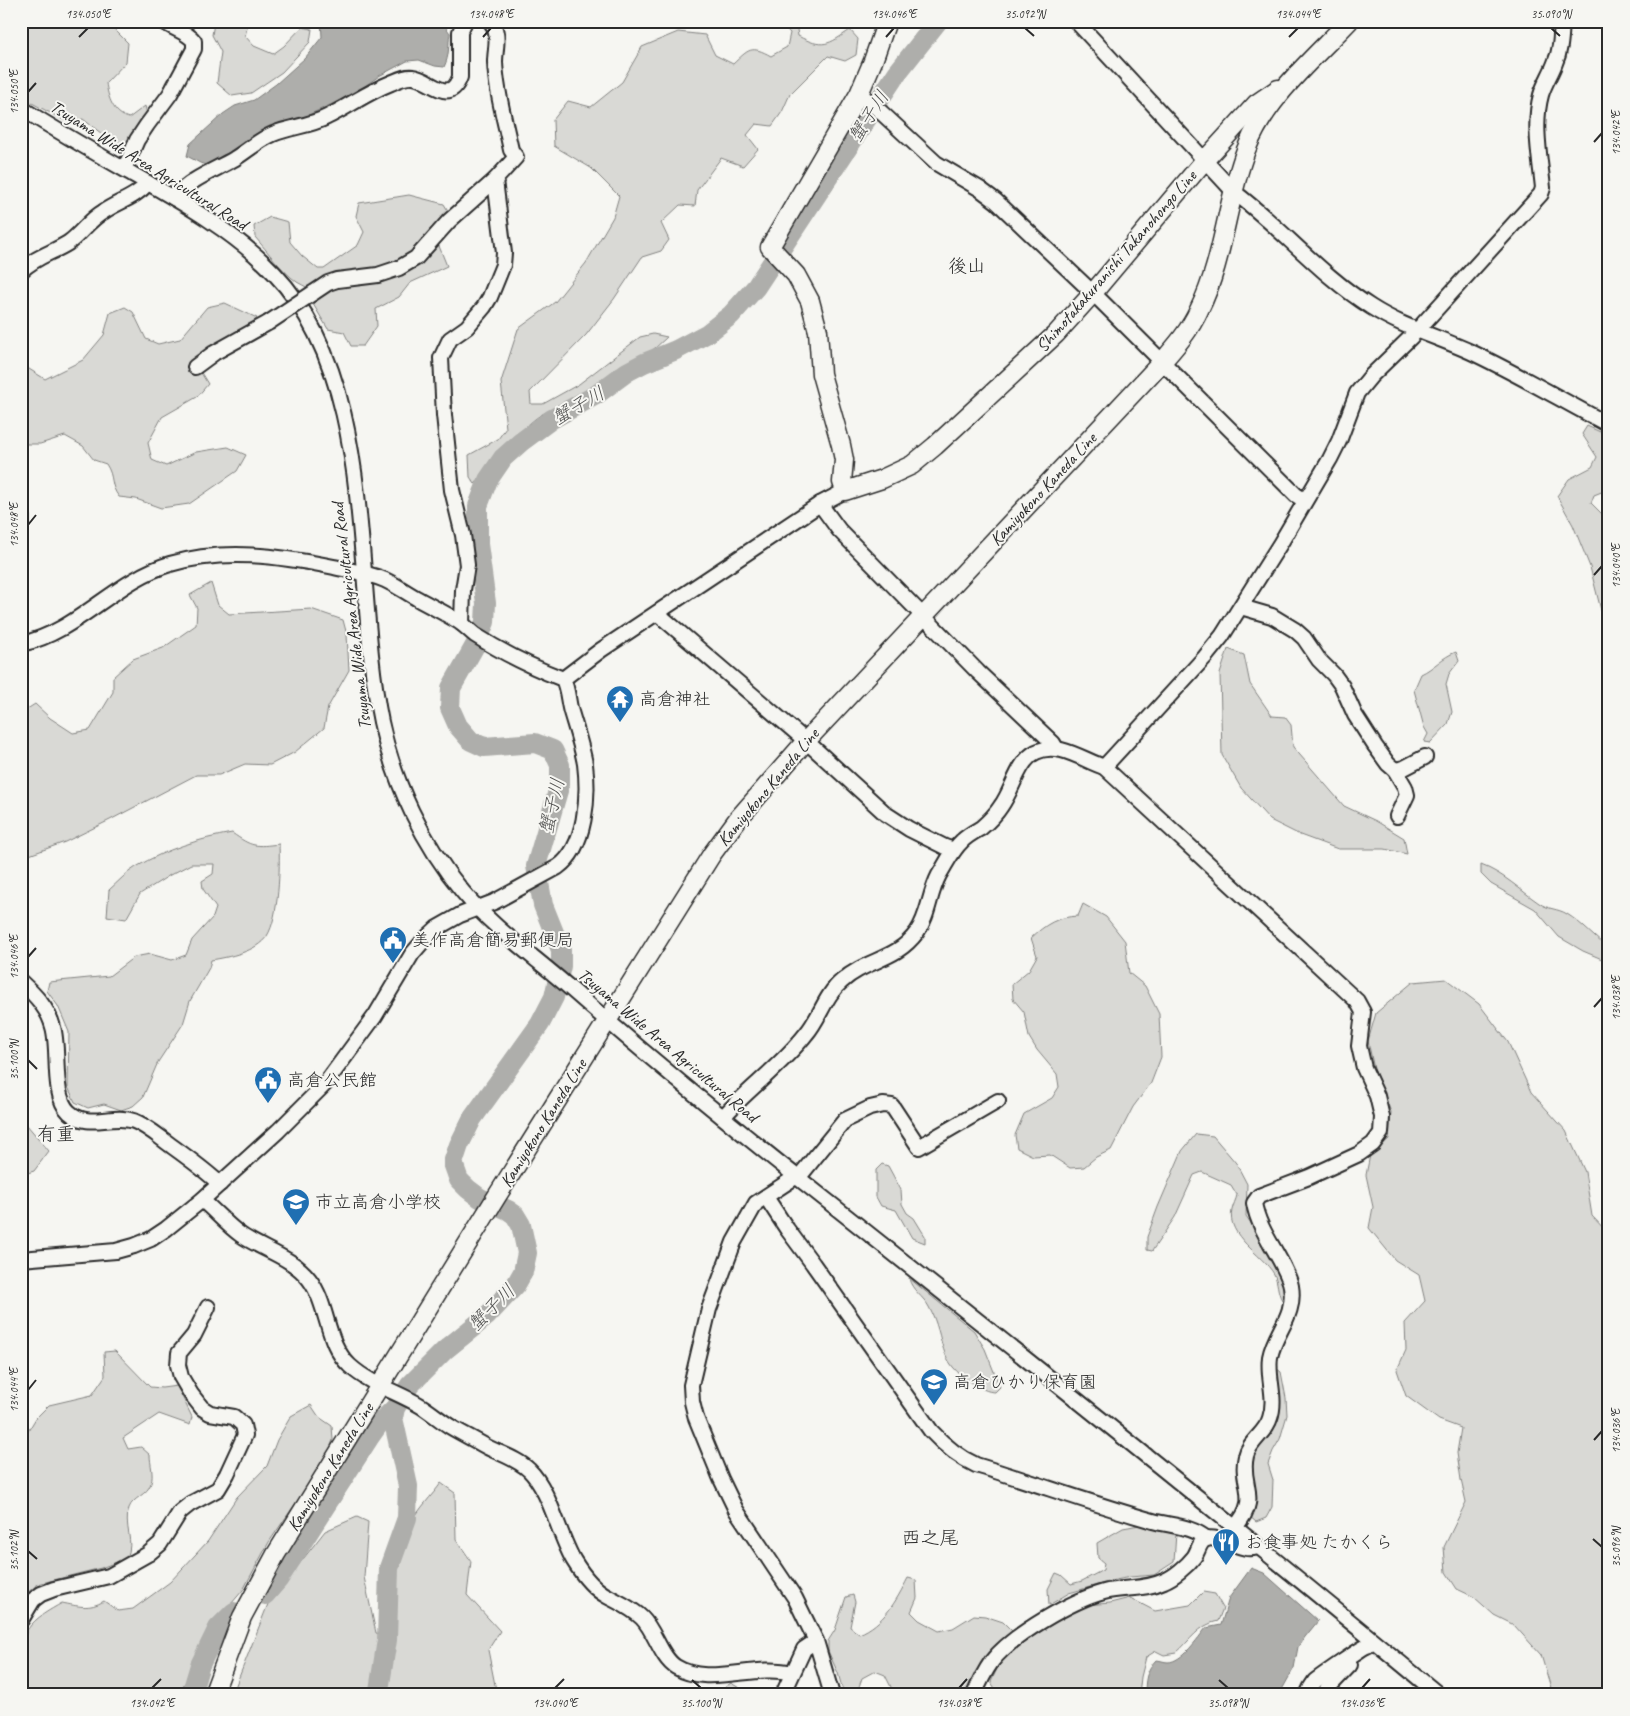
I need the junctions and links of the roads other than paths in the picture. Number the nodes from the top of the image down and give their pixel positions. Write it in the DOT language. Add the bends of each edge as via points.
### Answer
graph roads {
  1 [pos="163,21"];
  2 [pos="465,21"];
  3 [pos="490,21"];
  4 [pos="887,21"];
  5 [pos="1076,21"];
  6 [pos="1349,21"];
  7 [pos="1562,21"];
  8 [pos="1288,85"];
  9 [pos="869,102"];
  10 [pos="21,108"];
  11 [pos="1204,161"];
  12 [pos="123,168"];
  13 [pos="495,180"];
  14 [pos="148,183"];
  15 [pos="1234,192"];
  16 [pos="174,198"];
  17 [pos="21,271"];
  18 [pos="1093,293"];
  19 [pos="1417,330"];
  20 [pos="1162,362"];
  21 [pos="195,368"];
  22 [pos="1609,425"];
  23 [pos="845,492"];
  24 [pos="1304,500"];
  25 [pos="820,504"];
  26 [pos="364,574"];
  27 [pos="1240,607"];
  28 [pos="657,613"];
  29 [pos="923,616"];
  30 [pos="462,624"];
  31 [pos="21,644"];
  32 [pos="563,679"];
  33 [pos="806,741"];
  34 [pos="1056,748"];
  35 [pos="1425,757"];
  36 [pos="1104,767"];
  37 [pos="1395,770"];
  38 [pos="1397,816"];
  39 [pos="954,850"];
  40 [pos="478,908"];
  41 [pos="21,982"];
  42 [pos="608,1022"];
  43 [pos="998,1100"];
  44 [pos="723,1117"];
  45 [pos="797,1177"];
  46 [pos="220,1184"];
  47 [pos="766,1197"];
  48 [pos="202,1200"];
  49 [pos="21,1259"];
  50 [pos="208,1307"];
  51 [pos="380,1385"];
  52 [pos="1236,1528"];
  53 [pos="1207,1539"];
  54 [pos="1258,1547"];
  55 [pos="21,1620"];
  56 [pos="816,1641"];
  57 [pos="1370,1643"];
  58 [pos="792,1673"];
  59 [pos="213,1695"];
  60 [pos="785,1695"];
  61 [pos="832,1695"];
  62 [pos="974,1695"];
  63 [pos="1307,1695"];
  64 [pos="1325,1695"];
  65 [pos="1439,1695"];
  1 -- 12 [label="street" via="189,35 194,41 194,48 170,94 137,140"];
  2 -- 16 [label="street" via="460,32 460,77 452,88 435,89 414,76 384,85 327,118 270,135 189,183"];
  3 -- 13 [label="street" via="496,33 496,75 511,150 516,157"];
  4 -- 9 [label="main road" via="873,61"];
  5 -- 11 [label="street"];
  6 -- 8 [label="main road, Kamiyokono Kaneda Line"];
  7 -- 19 [label="street" via="1560,47 1539,108 1543,188"];
  8 -- 11 [label="main road, Shimotakakuranishi Takanohongo Line" via="1256,104"];
  8 -- 15 [label="main road, Kamiyokono Kaneda Line" via="1258,126 1246,150"];
  9 -- 18 [label="street" via="936,163 996,201"];
  9 -- 23 [label="main road" via="770,247 796,275 810,301 818,331 820,374 844,460 842,482"];
  10 -- 12 [label="street, Tsuyama Wide Area Agricultural Road"];
  11 -- 15 [label="street"];
  11 -- 18 [label="main road, Shimotakakuranishi Takanohongo Line"];
  12 -- 14 [label="street, Tsuyama Wide Area Agricultural Road"];
  13 -- 21 [label="street, bridge" via="449,221 416,258 378,275 328,283"];
  13 -- 30 [label="street" via="503,266 484,307 467,327 450,338 442,358 452,490 467,565"];
  14 -- 16 [label="street, Tsuyama Wide Area Agricultural Road"];
  14 -- 17 [label="street" via="139,193 102,212 67,244 40,256"];
  15 -- 19 [label="street" via="1345,290"];
  15 -- 20 [label="main road, Kamiyokono Kaneda Line" via="1209,288 1184,336"];
  16 -- 26 [label="street, Tsuyama Wide Area Agricultural Road" via="221,228 275,273 310,323 327,360 345,415 353,460"];
  18 -- 20 [label="street"];
  18 -- 23 [label="main road, Shimotakakuranishi Takanohongo Line" via="1056,334 912,465"];
  19 -- 22 [label="street" via="1484,358"];
  19 -- 24 [label="street" via="1357,393 1340,441"];
  20 -- 24 [label="street"];
  20 -- 29 [label="main road, Kamiyokono Kaneda Line"];
  23 -- 25 [label="street"];
  24 -- 27 [label="street"];
  25 -- 28 [label="street"];
  25 -- 29 [label="street" via="839,530"];
  26 -- 30 [label="street" via="385,580"];
  26 -- 31 [label="street" via="286,558 239,554 171,563 134,579 86,614 51,634"];
  26 -- 40 [label="street, Tsuyama Wide Area Agricultural Road" via="373,674 381,723 392,762 402,790 430,845 457,885"];
  27 -- 36 [label="street" via="1205,657"];
  27 -- 37 [label="street" via="1272,616 1304,638 1342,686 1355,715"];
  28 -- 32 [label="street"];
  28 -- 33 [label="street"];
  29 -- 33 [label="main road, Kamiyokono Kaneda Line"];
  29 -- 34 [label="street"];
  30 -- 32 [label="street" via="521,661"];
  32 -- 40 [label="street" via="585,764 583,827 576,847 565,862"];
  33 -- 39 [label="street" via="886,814"];
  33 -- 42 [label="main road, Kamiyokono Kaneda Line" via="737,820 712,854"];
  34 -- 36 [label="street"];
  34 -- 39 [label="street" via="1034,753 1020,768 1001,806"];
  35 -- 37 [label="street"];
  36 -- 52 [label="street" via="1357,1001 1363,1012 1359,1046 1382,1117 1381,1133 1359,1154 1259,1196 1254,1203 1291,1284 1292,1301 1270,1356 1273,1406 1266,1428 1245,1457 1248,1506"];
  37 -- 38 [label="street" via="1406,787 1407,795"];
  39 -- 44 [label="street" via="931,893 927,912 918,930 905,947 840,982 807,1034"];
  40 -- 42 [label="street, Tsuyama Wide Area Agricultural Road"];
  40 -- 46 [label="street" via="437,928 424,940 375,1016 325,1084"];
  41 -- 46 [label="street" via="47,1010 56,1044 60,1096 68,1111 85,1121 122,1118 134,1121"];
  42 -- 44 [label="street, Tsuyama Wide Area Agricultural Road"];
  42 -- 51 [label="main road, Kamiyokono Kaneda Line"];
  43 -- 45 [label="street" via="919,1147 892,1106 870,1108 845,1120"];
  44 -- 45 [label="street, Tsuyama Wide Area Agricultural Road"];
  45 -- 47 [label="street"];
  45 -- 52 [label="street, Tsuyama Wide Area Agricultural Road"];
  46 -- 48 [label="street"];
  47 -- 53 [label="street" via="931,1431 961,1458 1154,1521 1193,1530"];
  47 -- 56 [label="street" via="756,1204 734,1242 709,1309 691,1385 692,1402 710,1453 736,1510 795,1598"];
  48 -- 49 [label="street" via="166,1229 134,1246 116,1251"];
  48 -- 51 [label="street" via="243,1236 302,1270 319,1298 340,1354 349,1365"];
  50 -- 55 [label="street" via="194,1335 178,1354 178,1365 191,1394 202,1408 210,1413 234,1417 243,1425 245,1435 228,1474 218,1489 180,1512 160,1544 148,1554 109,1576 41,1594 33,1600"];
  51 -- 58 [label="street" via="529,1469 541,1486 568,1550 581,1572 606,1596 641,1617 675,1667 710,1676 765,1669"];
  51 -- 59 [label="main road, Kamiyokono Kaneda Line" via="260,1581 242,1617"];
  52 -- 54 [label="street, Tsuyama Wide Area Agricultural Road"];
  53 -- 54 [label="street" via="1248,1549"];
  53 -- 62 [label="street" via="1194,1557 1165,1581 1145,1588 1089,1596 1036,1625 992,1661"];
  54 -- 57 [label="street, Tsuyama Wide Area Agricultural Road"];
  56 -- 58 [label="street" via="804,1649"];
  56 -- 61 [label="street"];
  57 -- 63 [label="street" via="1317,1680"];
  57 -- 64 [label="street"];
  57 -- 65 [label="street, Tsuyama Wide Area Agricultural Road"];
  58 -- 60 [label="street"];
}
